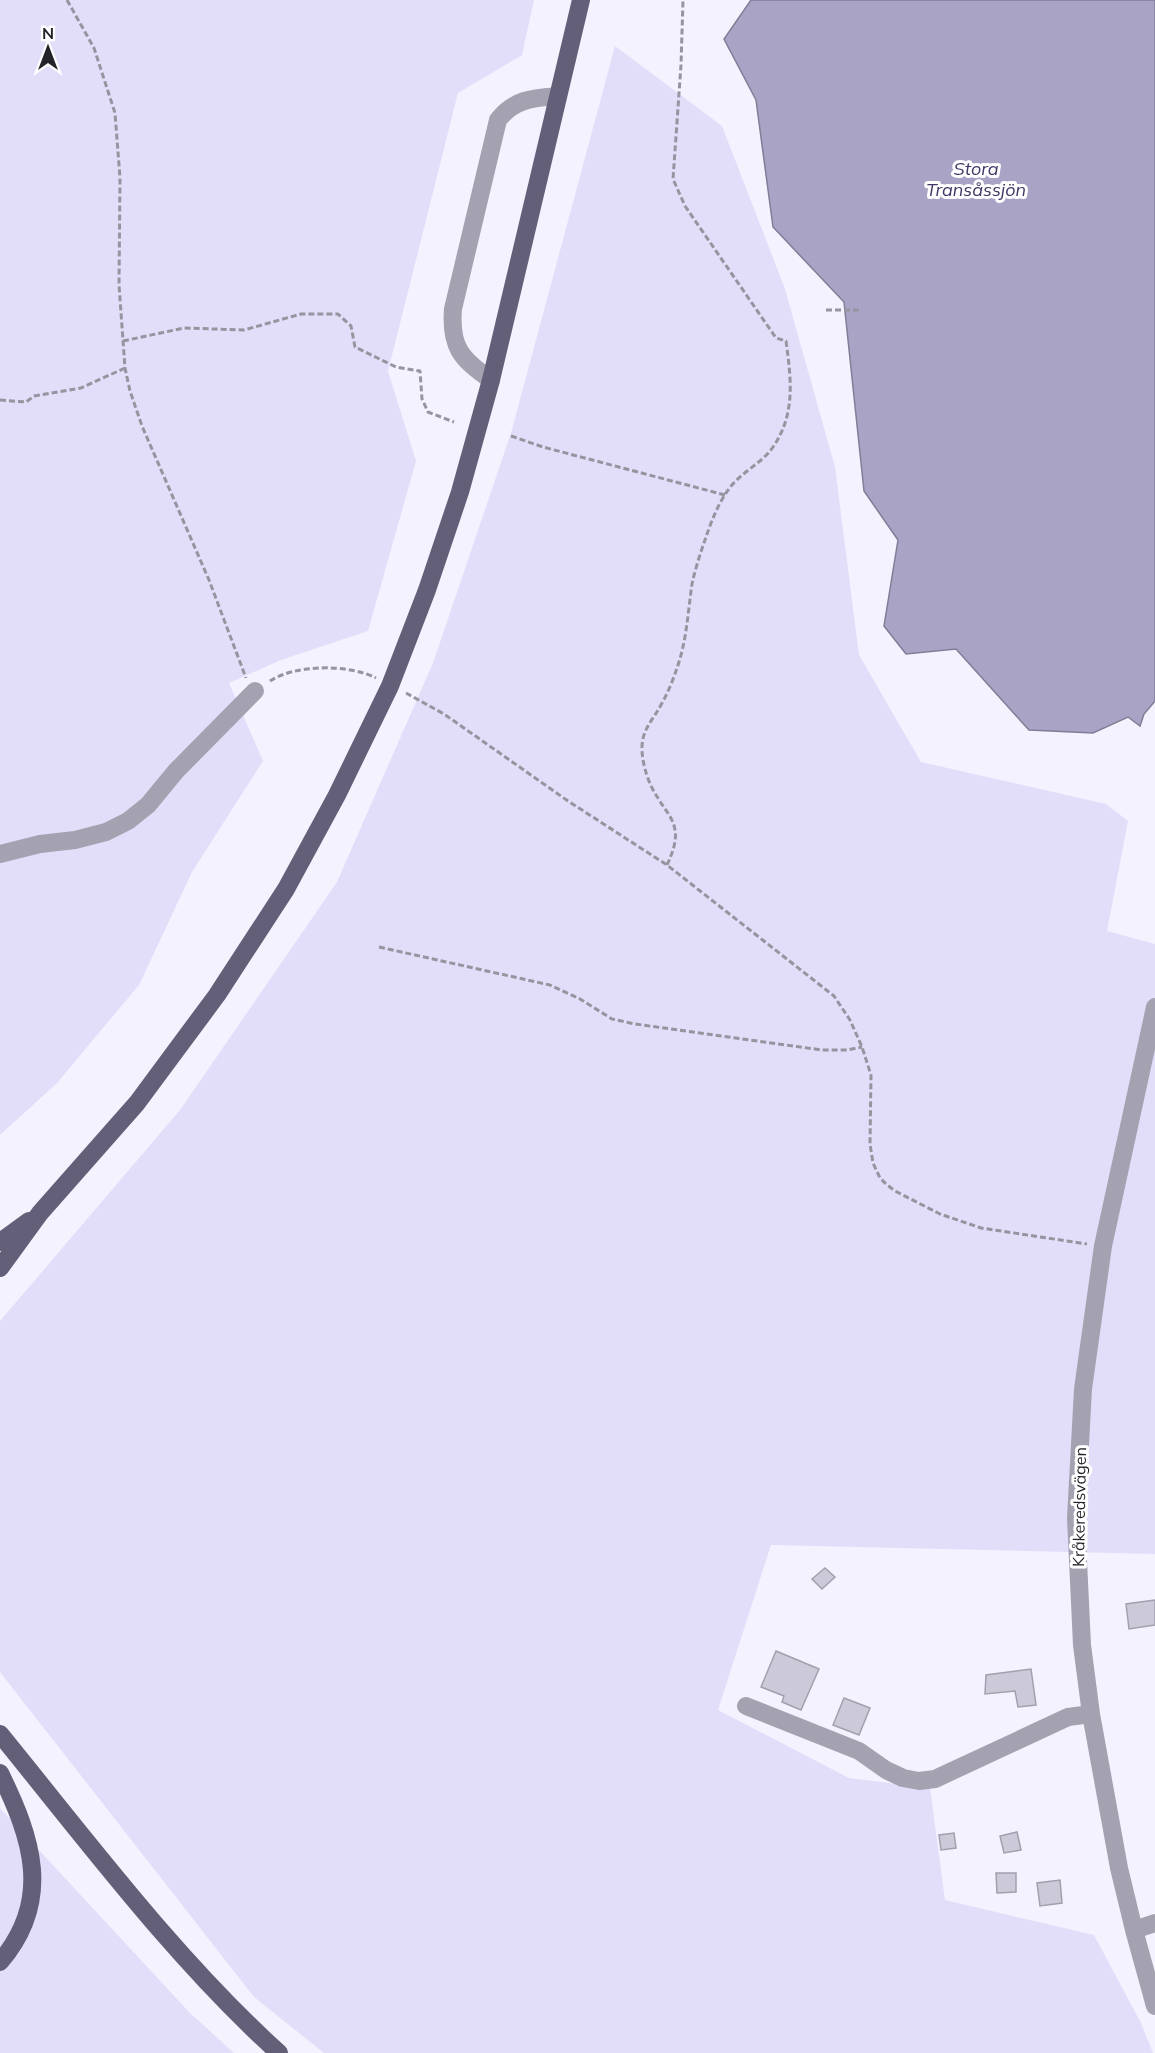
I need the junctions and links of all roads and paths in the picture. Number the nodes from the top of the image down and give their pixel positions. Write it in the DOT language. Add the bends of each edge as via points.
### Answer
graph roads {
  1 [pos="67,0"];
  2 [pos="581,0"];
  3 [pos="683,0"];
  4 [pos="558,96"];
  5 [pos="826,310"];
  6 [pos="860,310"];
  7 [pos="123,341"];
  8 [pos="125,368"];
  9 [pos="490,381"];
  10 [pos="0,400"];
  11 [pos="454,422"];
  12 [pos="511,436"];
  13 [pos="724,495"];
  14 [pos="275,678"];
  15 [pos="390,686"];
  16 [pos="255,691"];
  17 [pos="0,854"];
  18 [pos="668,865"];
  19 [pos="380,947"];
  20 [pos="1155,1007"];
  21 [pos="862,1047"];
  22 [pos="40,1213"];
  23 [pos="0,1242"];
  24 [pos="1103,1246"];
  25 [pos="0,1268"];
  26 [pos="746,1706"];
  27 [pos="1091,1714"];
  28 [pos="0,1734"];
  29 [pos="0,1773"];
  30 [pos="1155,1923"];
  31 [pos="1134,1930"];
  32 [pos="0,1962"];
  33 [pos="1155,2006"];
  34 [pos="279,2053"];
  1 -- 7 [label="path" via="94,48 115,113"];
  2 -- 4 [label="main road"];
  3 -- 13 [label="path" via="673,179 685,206 769,329 776,338 786,341 791,378 782,433 772,449"];
  4 -- 9 [label="main road"];
  4 -- 9 [label="street" via="518,102 498,120 451,328 455,342 473,368"];
  5 -- 6 [label="path"];
  7 -- 8 [label="path"];
  7 -- 11 [label="path" via="183,328 244,330 300,314 338,314 351,326 355,346 396,367 420,371 422,399 428,412"];
  8 -- 10 [label="path" via="81,388 34,396 26,402"];
  8 -- 16 [label="path" via="142,426 209,580 248,683"];
  9 -- 15 [label="main road" via="460,492"];
  12 -- 13 [label="path"];
  13 -- 18 [label="path" via="693,583 679,664 662,703 643,732 647,777 670,814 675,830"];
  14 -- 15 [label="path" via="318,667 337,668 373,676"];
  15 -- 18 [label="path" via="444,714"];
  15 -- 22 [label="main road" via="286,889 217,995 137,1103"];
  16 -- 17 [label="street" via="148,805 128,821 106,832"];
  18 -- 21 [label="path" via="834,996"];
  19 -- 21 [label="path" via="550,985 623,1022 822,1050"];
  20 -- 24 [label="street, Kråkeredsvägen"];
  21 -- 24 [label="path" via="871,1075 873,1162 880,1178 895,1191 940,1214 981,1228"];
  22 -- 23 [label="main road"];
  22 -- 25 [label="main road"];
  24 -- 27 [label="street, Kråkeredsvägen" via="1083,1389 1076,1518 1082,1645"];
  26 -- 27 [label="street" via="860,1751 886,1770 919,1781 935,1779 1068,1717"];
  27 -- 31 [label="street, Kråkeredsvägen"];
  28 -- 34 [label="main road" via="196,1971"];
  29 -- 32 [label="main road" via="26,1833 33,1881 21,1929"];
  30 -- 31 [label="street"];
  31 -- 33 [label="street, Kråkeredsvägen"];
}
